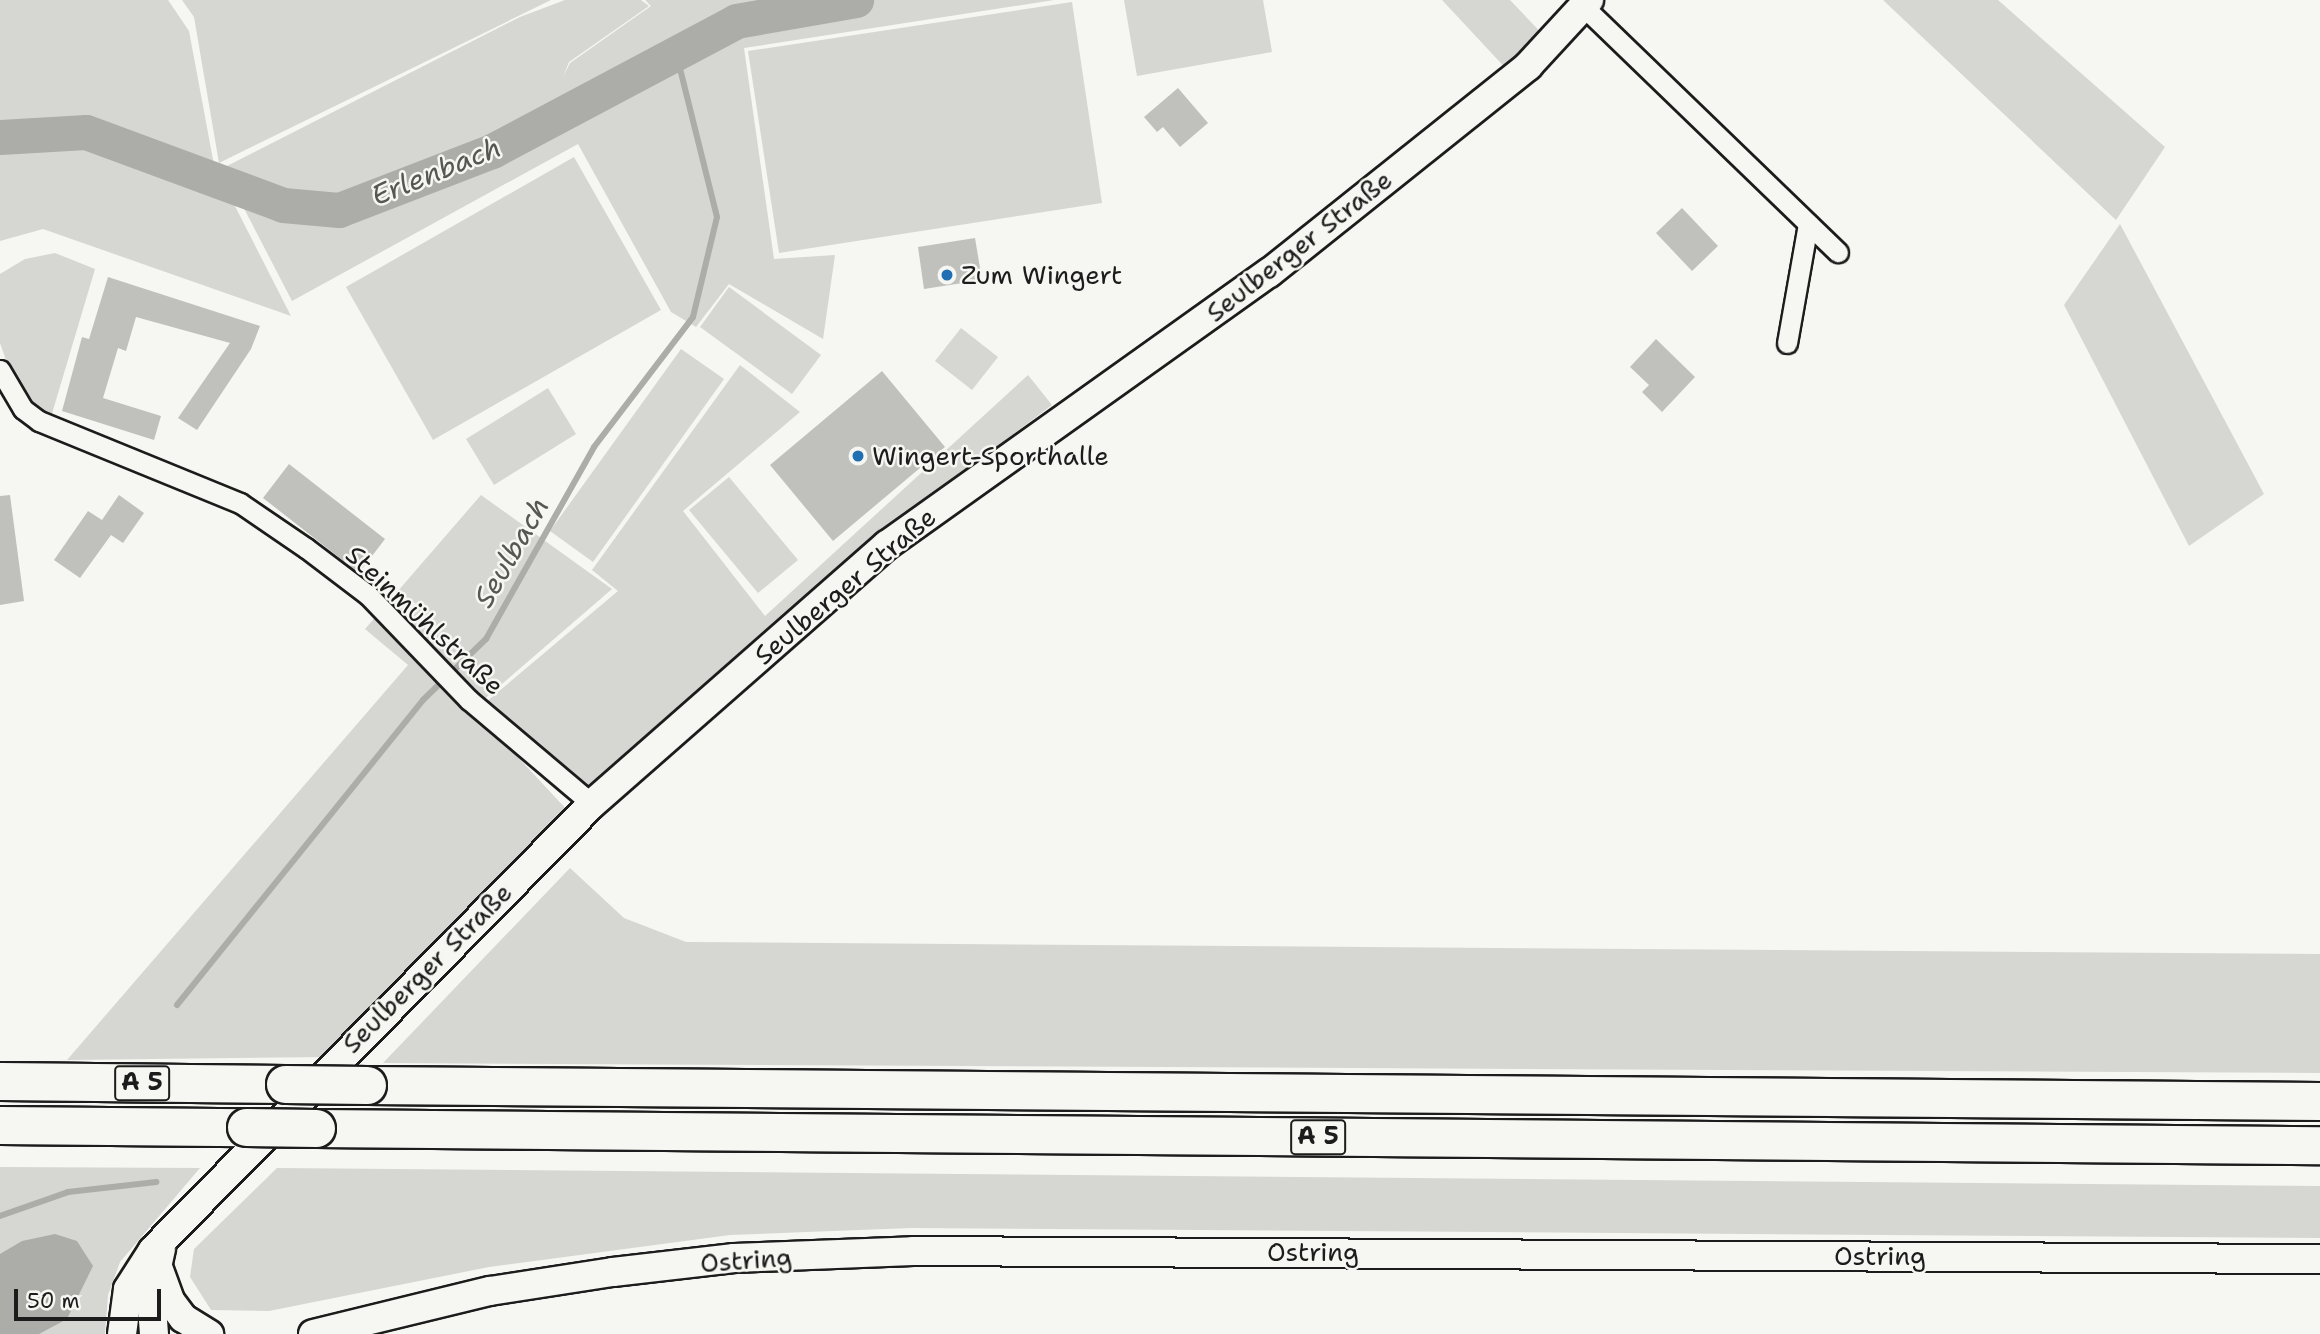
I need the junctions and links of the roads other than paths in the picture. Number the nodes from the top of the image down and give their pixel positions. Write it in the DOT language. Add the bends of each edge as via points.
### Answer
graph roads {
  1 [pos="1587,3"];
  2 [pos="1808,225"];
  3 [pos="1838,252"];
  4 [pos="1787,343"];
  5 [pos="0,370"];
  6 [pos="592,804"];
  7 [pos="0,1082"];
  8 [pos="2320,1101"];
  9 [pos="0,1125"];
  10 [pos="2320,1145"];
  11 [pos="162,1248"];
  12 [pos="2320,1259"];
  13 [pos="121,1334"];
  14 [pos="154,1334"];
  15 [pos="209,1334"];
  16 [pos="313,1334"];
  1 -- 2 [label="street, Seulberger Straße"];
  1 -- 6 [label="street, Seulberger Straße" via="1528,66 1269,273 887,545"];
  2 -- 3 [label="street, Seulberger Straße"];
  2 -- 4 [label="street"];
  5 -- 6 [label="street, Steinmühlstraße" via="23,409 39,421 231,499 274,524 368,595 462,692"];
  6 -- 11 [label="street, Seulberger Straße"];
  7 -- 8 [label="highway, A 5, bridge"];
  9 -- 10 [label="highway, A 5, bridge"];
  11 -- 13 [label="street, Seulberger Straße" via="140,1266 128,1289"];
  11 -- 14 [label="street" via="151,1294"];
  11 -- 15 [label="street" via="171,1302 183,1318"];
  12 -- 16 [label="street, Ostring" via="913,1251 734,1258 613,1272 490,1291"];
}
